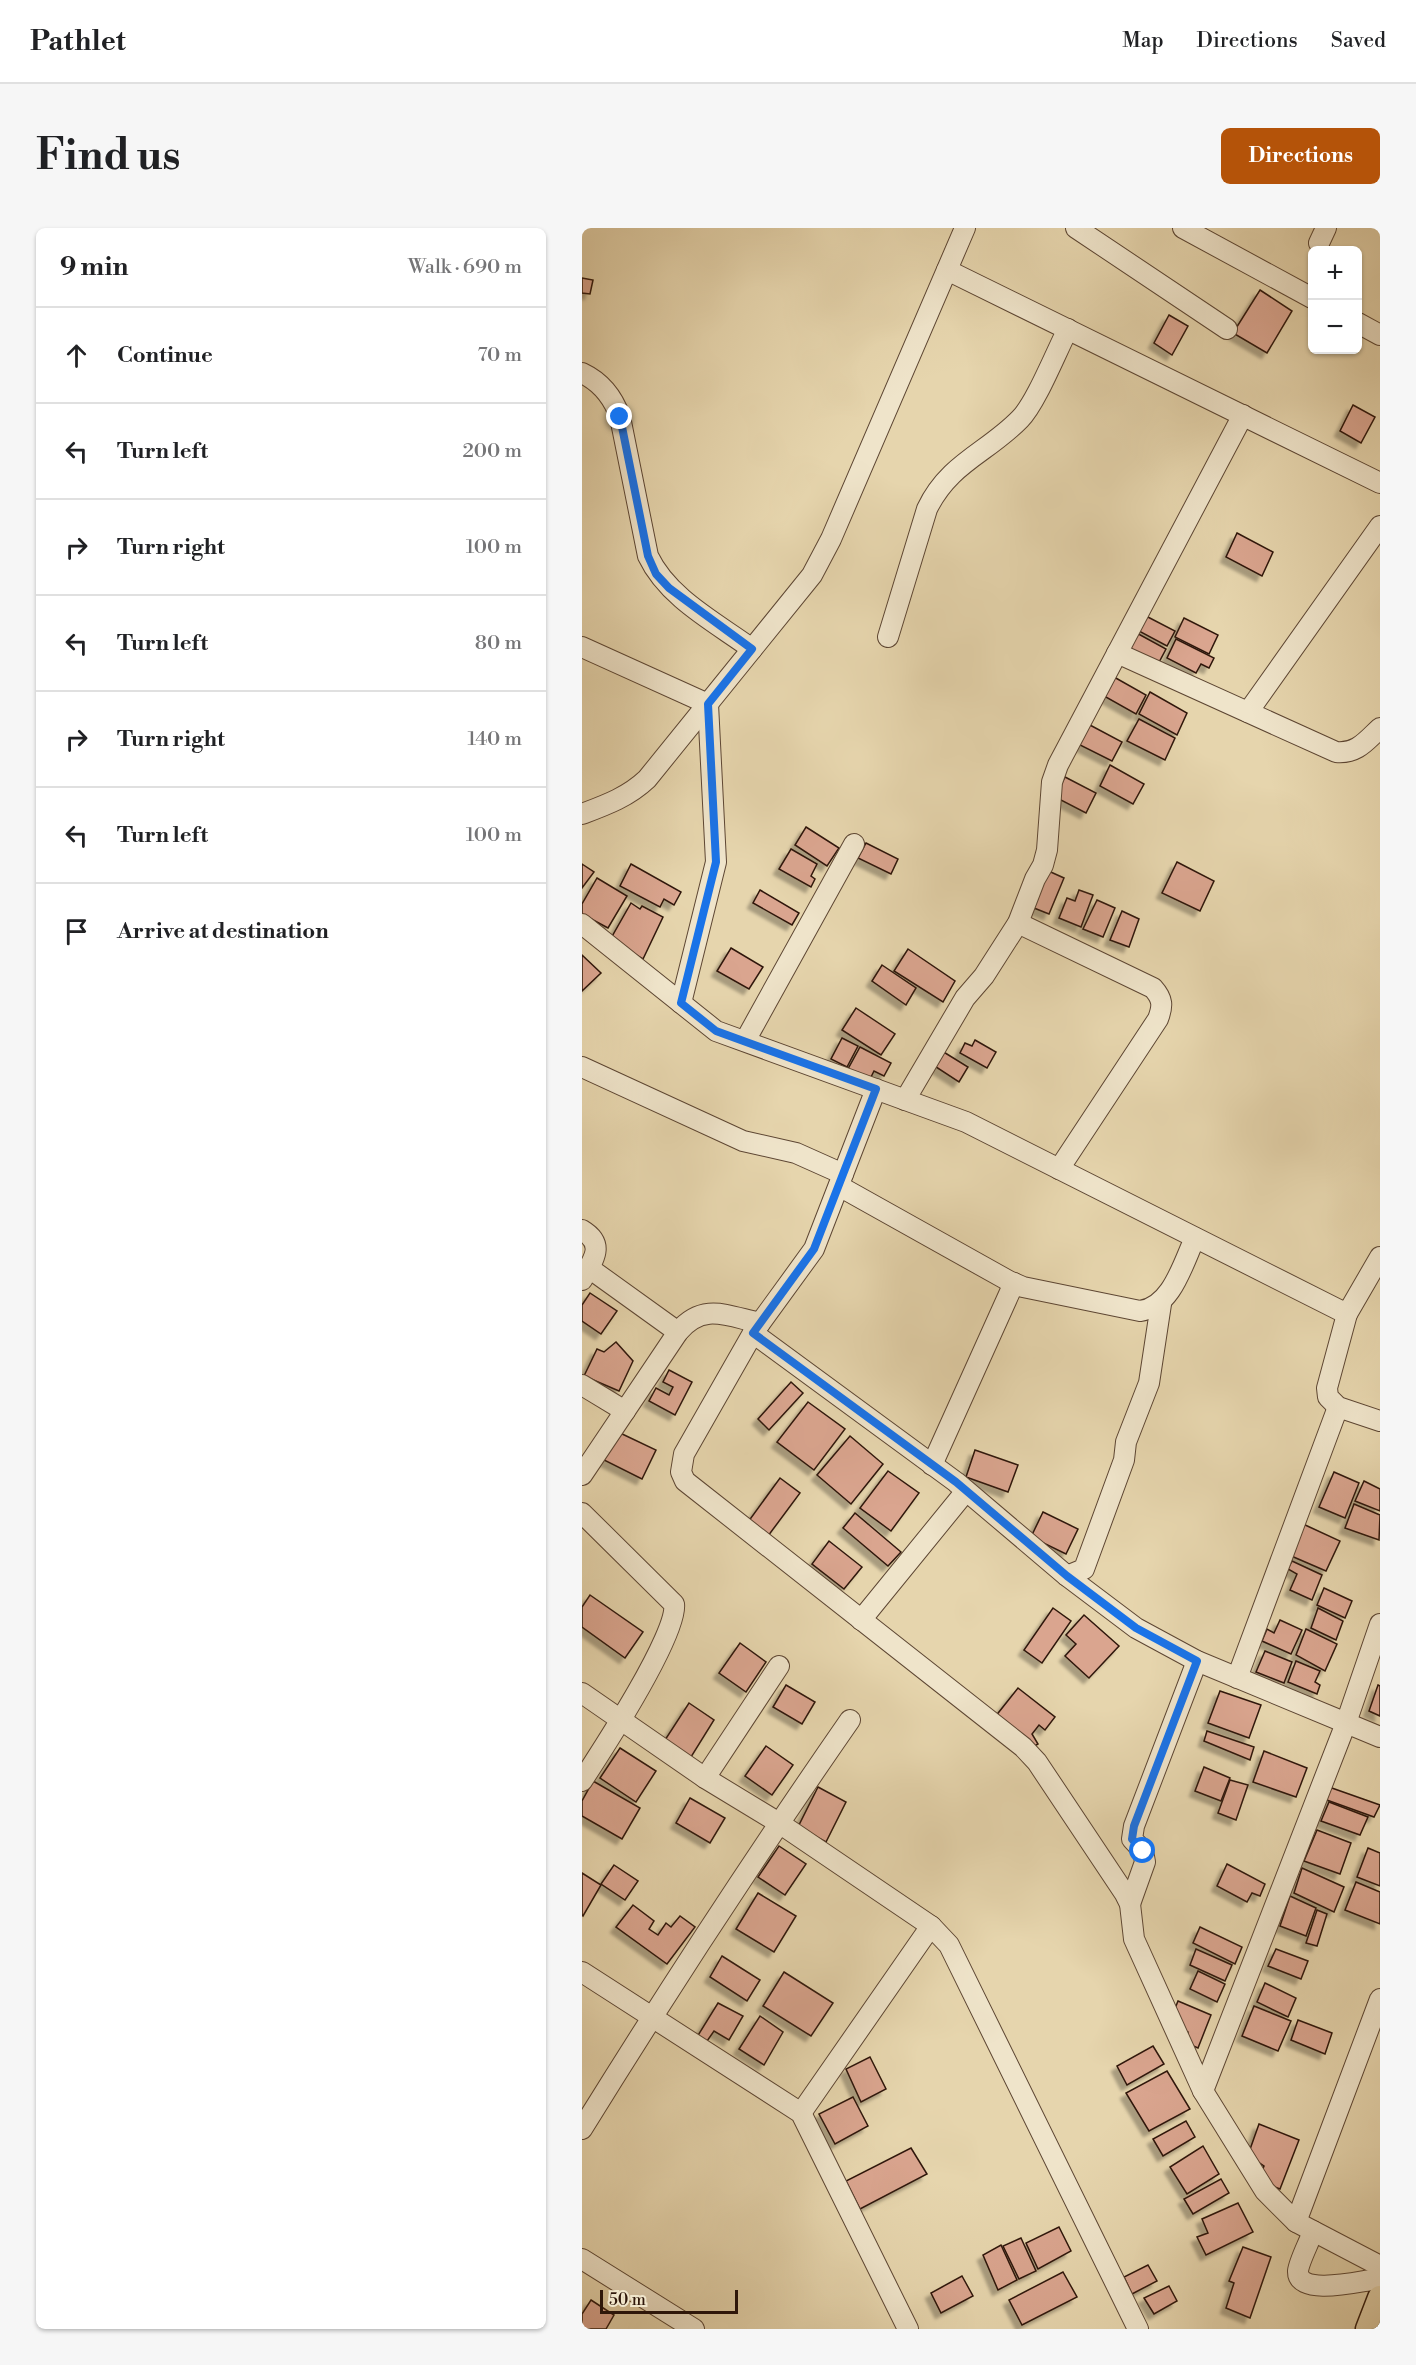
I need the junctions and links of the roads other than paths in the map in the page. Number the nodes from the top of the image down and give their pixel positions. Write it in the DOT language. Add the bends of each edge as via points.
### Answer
graph roads {
  1 [pos="965,228"];
  2 [pos="1076,228"];
  3 [pos="1183,228"];
  4 [pos="947,270"];
  5 [pos="1308,296"];
  6 [pos="1362,325"];
  7 [pos="1068,329"];
  8 [pos="1227,329"];
  9 [pos="1380,335"];
  10 [pos="582,373"];
  11 [pos="1243,415"];
  12 [pos="1380,483"];
  13 [pos="1380,526"];
  14 [pos="888,637"];
  15 [pos="582,647"];
  16 [pos="752,649"];
  17 [pos="1117,653"];
  18 [pos="708,704"];
  19 [pos="1248,712"];
  20 [pos="1380,728"];
  21 [pos="582,814"];
  22 [pos="854,844"];
  23 [pos="582,924"];
  24 [pos="1018,924"];
  25 [pos="681,1003"];
  26 [pos="745,1041"];
  27 [pos="582,1067"];
  28 [pos="876,1089"];
  29 [pos="905,1100"];
  30 [pos="1059,1169"];
  31 [pos="841,1180"];
  32 [pos="582,1230"];
  33 [pos="1195,1238"];
  34 [pos="1380,1257"];
  35 [pos="585,1274"];
  36 [pos="1014,1283"];
  37 [pos="1161,1304"];
  38 [pos="1347,1314"];
  39 [pos="756,1328"];
  40 [pos="678,1332"];
  41 [pos="582,1385"];
  42 [pos="1338,1407"];
  43 [pos="625,1411"];
  44 [pos="1380,1422"];
  45 [pos="932,1466"];
  46 [pos="582,1475"];
  47 [pos="966,1491"];
  48 [pos="582,1513"];
  49 [pos="1067,1576"];
  50 [pos="861,1620"];
  51 [pos="1380,1624"];
  52 [pos="1197,1661"];
  53 [pos="779,1666"];
  54 [pos="1237,1678"];
  55 [pos="582,1693"];
  56 [pos="621,1719"];
  57 [pos="850,1720"];
  58 [pos="1346,1723"];
  59 [pos="1380,1737"];
  60 [pos="705,1778"];
  61 [pos="582,1781"];
  62 [pos="779,1823"];
  63 [pos="1130,1904"];
  64 [pos="931,1926"];
  65 [pos="582,1972"];
  66 [pos="1380,2000"];
  67 [pos="652,2016"];
  68 [pos="1203,2091"];
  69 [pos="801,2113"];
  70 [pos="582,2129"];
  71 [pos="1305,2226"];
  72 [pos="582,2259"];
  73 [pos="1380,2266"];
  74 [pos="1380,2282"];
  75 [pos="1380,2298"];
  76 [pos="1129,2326"];
  77 [pos="694,2329"];
  78 [pos="908,2329"];
  79 [pos="1368,2329"];
  1 -- 4 [label="street"];
  2 -- 8 [label="street"];
  3 -- 5 [label="street"];
  4 -- 7 [label="street"];
  4 -- 16 [label="street" via="821,559"];
  6 -- 9 [label="street"];
  7 -- 11 [label="street"];
  7 -- 14 [label="street" via="1022,417 950,474 934,495"];
  10 -- 16 [label="street" via="604,388 620,417 648,556 656,574 669,588"];
  11 -- 12 [label="street"];
  11 -- 17 [label="street"];
  13 -- 19 [label="street"];
  15 -- 18 [label="street"];
  16 -- 18 [label="street"];
  17 -- 19 [label="street"];
  17 -- 24 [label="street" via="1058,765 1052,782 1043,865"];
  18 -- 21 [label="street" via="636,790"];
  18 -- 25 [label="street" via="716,862"];
  19 -- 20 [label="street" via="1336,752 1356,751"];
  22 -- 26 [label="street"];
  23 -- 25 [label="street"];
  24 -- 29 [label="street" via="965,998"];
  24 -- 30 [label="street" via="1153,988 1163,1007"];
  25 -- 26 [label="street" via="716,1031"];
  26 -- 28 [label="street"];
  27 -- 31 [label="street" via="743,1141 796,1153"];
  28 -- 29 [label="street"];
  28 -- 31 [label="street"];
  29 -- 30 [label="street" via="966,1122"];
  30 -- 33 [label="street"];
  31 -- 36 [label="street"];
  31 -- 39 [label="street" via="814,1249"];
  32 -- 35 [label="street" via="594,1240 596,1248"];
  33 -- 37 [label="street"];
  33 -- 38 [label="street"];
  34 -- 38 [label="street"];
  35 -- 40 [label="street"];
  36 -- 37 [label="street" via="1140,1311"];
  36 -- 45 [label="street"];
  37 -- 49 [label="street" via="1149,1383 1126,1442 1124,1460 1084,1569"];
  38 -- 42 [label="street" via="1327,1388 1328,1397"];
  39 -- 40 [label="street" via="710,1312 691,1319"];
  39 -- 45 [label="street"];
  39 -- 50 [label="street" via="684,1454 681,1472 685,1481"];
  40 -- 43 [label="street"];
  41 -- 43 [label="street"];
  42 -- 44 [label="street"];
  42 -- 54 [label="street"];
  43 -- 46 [label="street"];
  45 -- 47 [label="street"];
  47 -- 49 [label="street"];
  47 -- 50 [label="street"];
  48 -- 56 [label="street" via="674,1604 674,1621"];
  49 -- 52 [label="street" via="1136,1628"];
  50 -- 63 [label="street" via="1023,1747 1054,1785"];
  51 -- 58 [label="street"];
  52 -- 54 [label="street"];
  52 -- 63 [label="street" via="1134,1826 1132,1839 1143,1851 1145,1862"];
  53 -- 60 [label="street"];
  54 -- 58 [label="street"];
  55 -- 56 [label="street"];
  56 -- 60 [label="street"];
  56 -- 61 [label="street"];
  57 -- 62 [label="street"];
  58 -- 59 [label="street"];
  58 -- 68 [label="street"];
  60 -- 62 [label="street"];
  62 -- 64 [label="street"];
  62 -- 67 [label="street"];
  63 -- 68 [label="street" via="1134,1939"];
  64 -- 69 [label="street"];
  64 -- 76 [label="street" via="949,1945"];
  65 -- 67 [label="street"];
  66 -- 71 [label="street"];
  67 -- 69 [label="street"];
  67 -- 70 [label="street"];
  68 -- 71 [label="street" via="1265,2191"];
  69 -- 78 [label="street"];
  71 -- 73 [label="street"];
  71 -- 74 [label="street" via="1298,2270 1306,2283 1315,2286"];
  72 -- 77 [label="street"];
  75 -- 79 [label="main road"];
}
